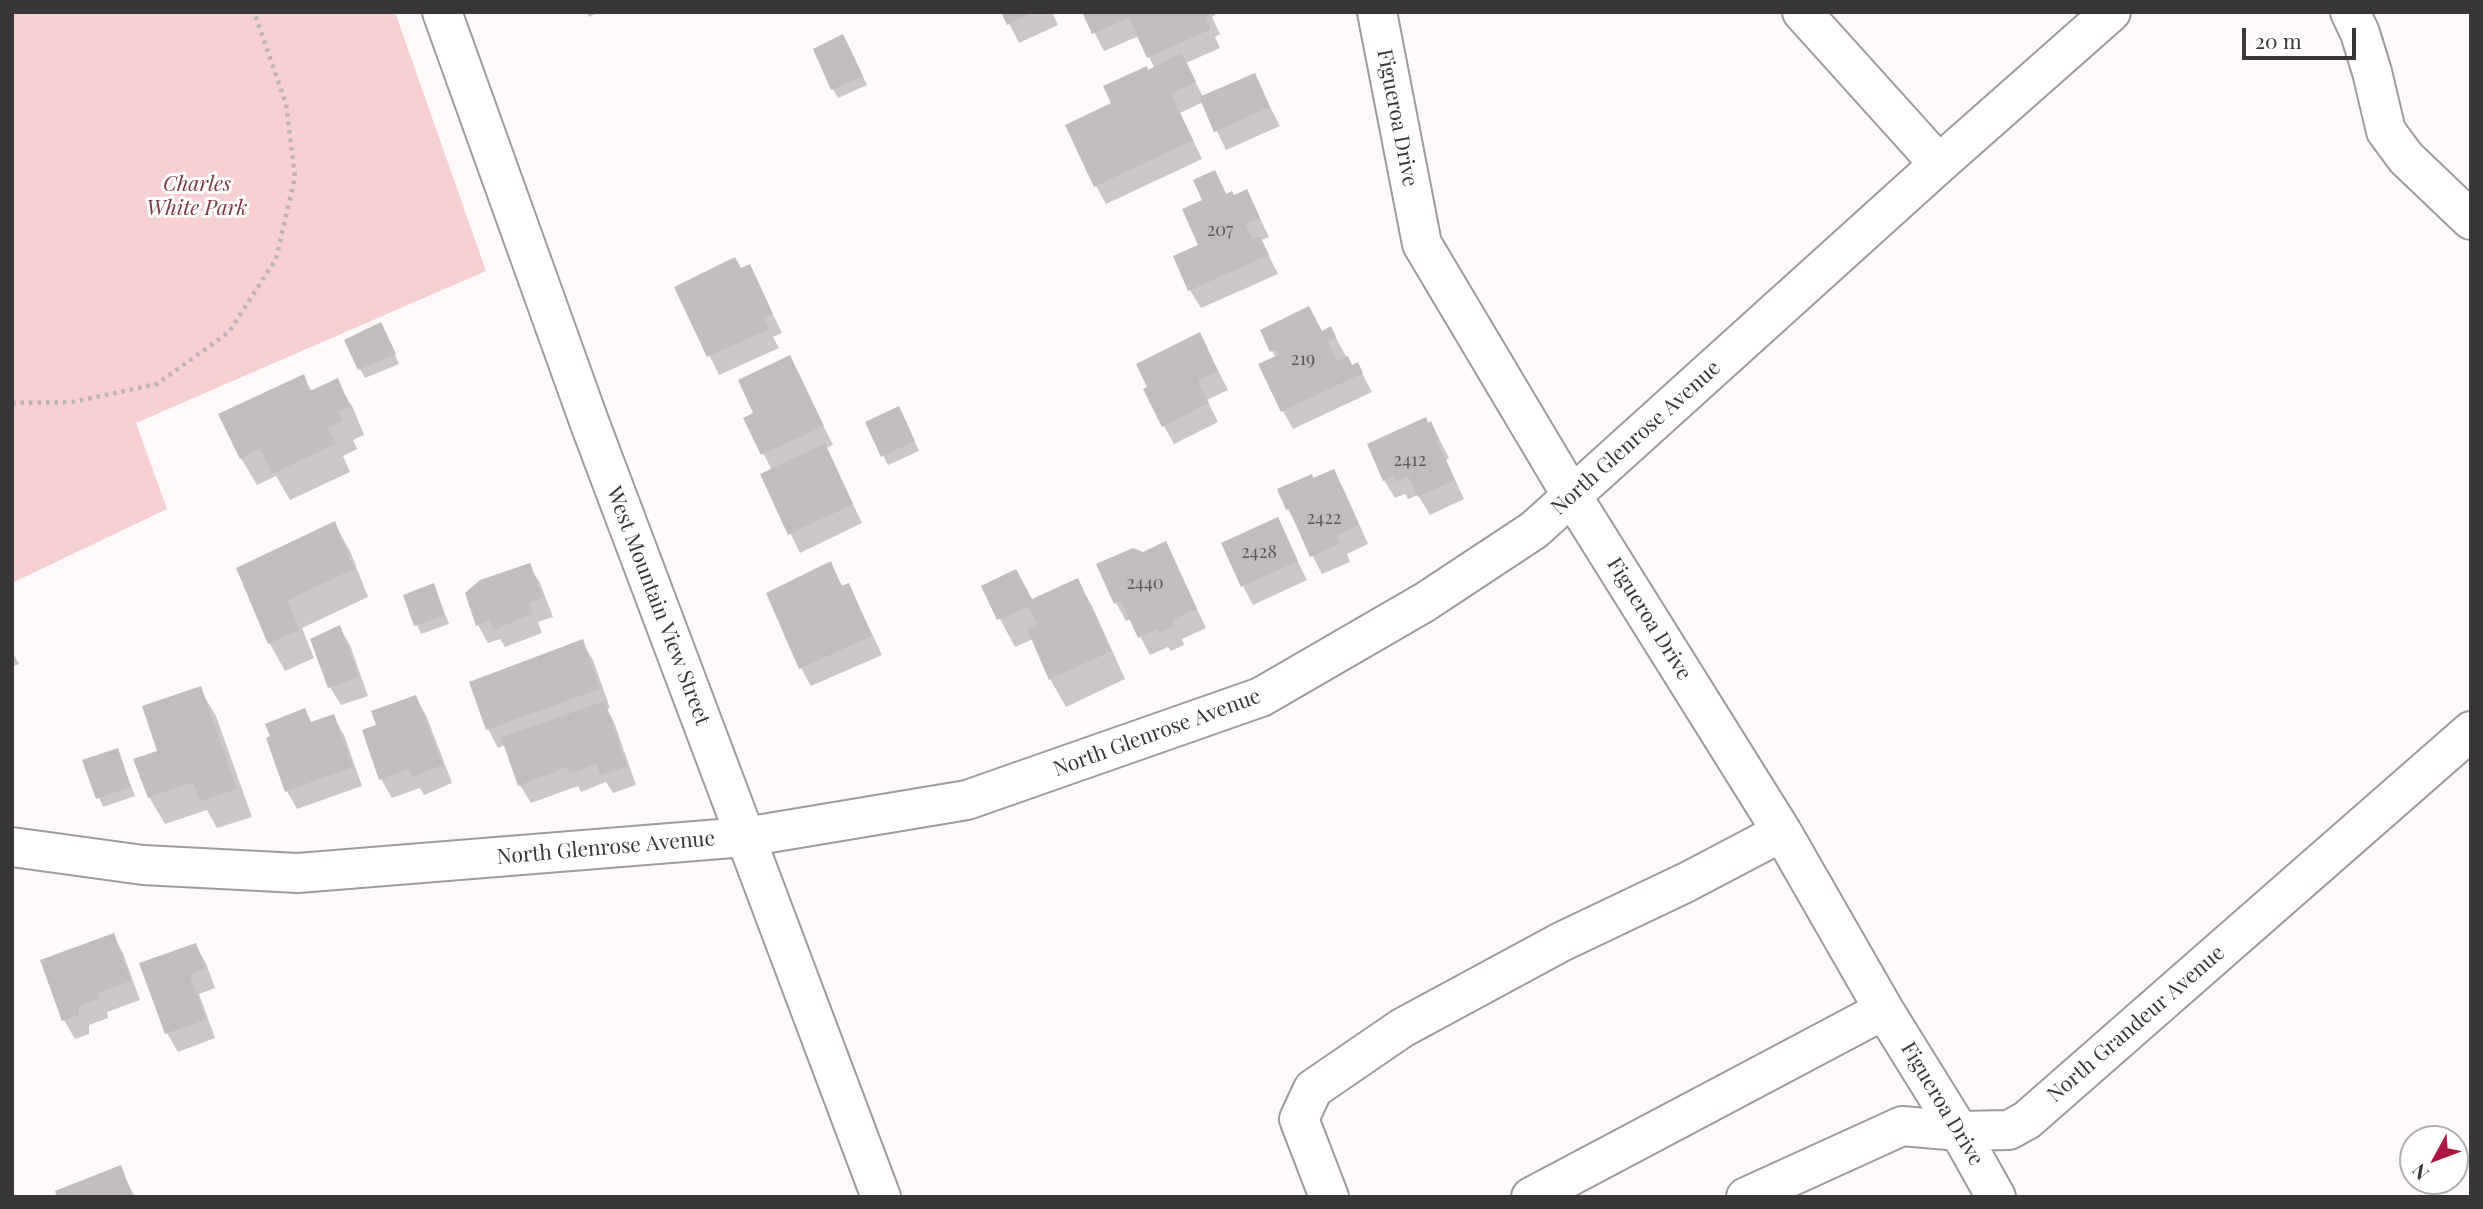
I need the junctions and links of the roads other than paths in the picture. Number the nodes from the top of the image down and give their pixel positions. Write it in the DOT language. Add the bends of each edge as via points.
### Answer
graph roads {
  1 [pos="442,12"];
  2 [pos="1802,12"];
  3 [pos="2111,12"];
  4 [pos="2350,12"];
  5 [pos="1379,14"];
  6 [pos="1940,164"];
  7 [pos="2471,220"];
  8 [pos="1572,496"];
  9 [pos="2471,732"];
  10 [pos="1782,832"];
  11 [pos="746,837"];
  12 [pos="12,847"];
  13 [pos="1884,1010"];
  14 [pos="1959,1131"];
  15 [pos="881,1197"];
  16 [pos="1329,1197"];
  17 [pos="1531,1197"];
  18 [pos="1746,1197"];
  19 [pos="1996,1197"];
  1 -- 11 [label="street, West Mountain View Street" via="590,424"];
  2 -- 6 [label="street"];
  3 -- 6 [label="street, North Glenrose Avenue"];
  4 -- 7 [label="street" via="2372,72 2386,131 2406,158"];
  5 -- 8 [label="street, Figueroa Drive" via="1422,244"];
  6 -- 8 [label="street, North Glenrose Avenue"];
  8 -- 10 [label="street, Figueroa Drive"];
  8 -- 11 [label="street, North Glenrose Avenue" via="1534,530 1425,602 1261,697 967,800"];
  9 -- 14 [label="street, North Grandeur Avenue" via="2027,1120 2009,1130"];
  10 -- 13 [label="street, Figueroa Drive"];
  10 -- 16 [label="street" via="1414,1021 1313,1089 1299,1119"];
  11 -- 12 [label="street, North Glenrose Avenue" via="298,873 143,865"];
  11 -- 15 [label="street, West Mountain View Street"];
  13 -- 14 [label="street, Figueroa Drive"];
  13 -- 17 [label="street"];
  14 -- 18 [label="street, North Grandeur Avenue" via="1902,1125"];
  14 -- 19 [label="street, Figueroa Drive"];
}
